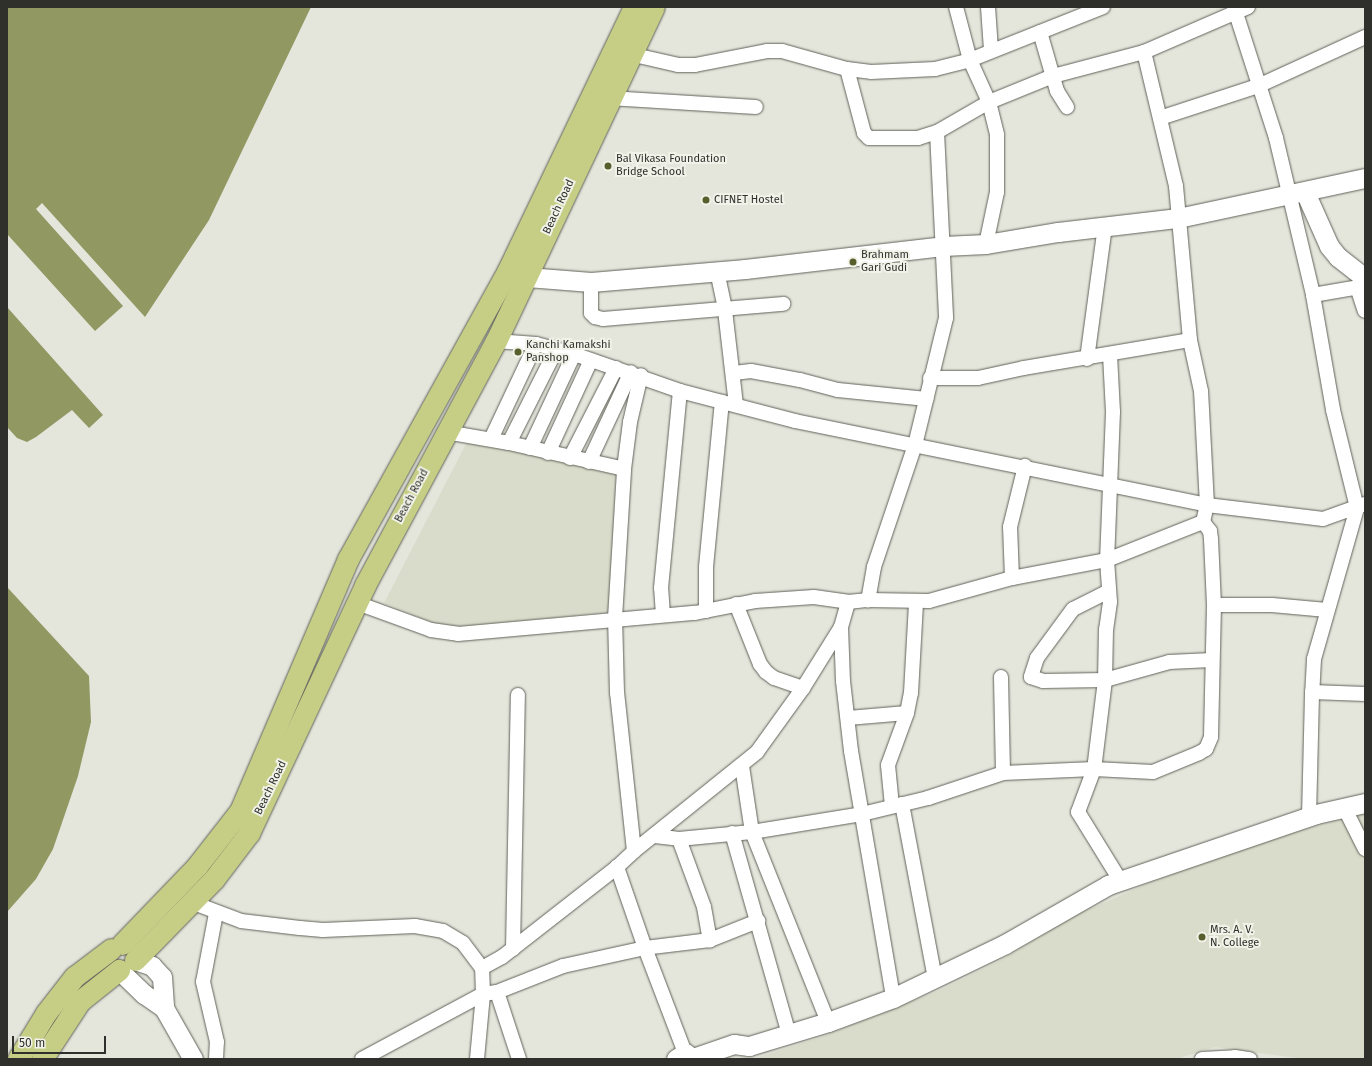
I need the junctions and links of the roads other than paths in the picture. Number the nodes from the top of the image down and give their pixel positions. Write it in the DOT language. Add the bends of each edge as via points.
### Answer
graph roads {
  1 [pos="634,7"];
  2 [pos="654,7"];
  3 [pos="956,7"];
  4 [pos="988,7"];
  5 [pos="1103,7"];
  6 [pos="1239,8"];
  7 [pos="1040,32"];
  8 [pos="1365,37"];
  9 [pos="991,50"];
  10 [pos="1144,52"];
  11 [pos="630,54"];
  12 [pos="970,60"];
  13 [pos="847,69"];
  14 [pos="1053,76"];
  15 [pos="1258,86"];
  16 [pos="609,98"];
  17 [pos="989,102"];
  18 [pos="756,107"];
  19 [pos="1067,107"];
  20 [pos="1160,118"];
  21 [pos="937,132"];
  22 [pos="1365,178"];
  23 [pos="1298,194"];
  24 [pos="1178,218"];
  25 [pos="1105,226"];
  26 [pos="986,244"];
  27 [pos="943,246"];
  28 [pos="717,271"];
  29 [pos="517,273"];
  30 [pos="590,282"];
  31 [pos="1362,284"];
  32 [pos="1313,295"];
  33 [pos="783,304"];
  34 [pos="725,310"];
  35 [pos="1365,311"];
  36 [pos="1190,340"];
  37 [pos="496,341"];
  38 [pos="536,344"];
  39 [pos="556,350"];
  40 [pos="574,354"];
  41 [pos="1110,355"];
  42 [pos="1087,359"];
  43 [pos="591,360"];
  44 [pos="616,368"];
  45 [pos="734,373"];
  46 [pos="636,374"];
  47 [pos="930,378"];
  48 [pos="680,390"];
  49 [pos="926,399"];
  50 [pos="722,402"];
  51 [pos="736,405"];
  52 [pos="446,432"];
  53 [pos="491,439"];
  54 [pos="509,443"];
  55 [pos="915,445"];
  56 [pos="530,448"];
  57 [pos="548,452"];
  58 [pos="570,458"];
  59 [pos="589,462"];
  60 [pos="1025,466"];
  61 [pos="624,469"];
  62 [pos="1112,485"];
  63 [pos="1207,505"];
  64 [pos="1361,506"];
  65 [pos="1203,522"];
  66 [pos="1107,560"];
  67 [pos="1012,578"];
  68 [pos="1109,591"];
  69 [pos="868,600"];
  70 [pos="848,602"];
  71 [pos="916,602"];
  72 [pos="357,603"];
  73 [pos="736,604"];
  74 [pos="1214,605"];
  75 [pos="706,610"];
  76 [pos="1327,610"];
  77 [pos="664,615"];
  78 [pos="615,618"];
  79 [pos="841,627"];
  80 [pos="1212,660"];
  81 [pos="1001,677"];
  82 [pos="1105,680"];
  83 [pos="803,688"];
  84 [pos="1312,692"];
  85 [pos="1365,694"];
  86 [pos="518,695"];
  87 [pos="907,713"];
  88 [pos="848,718"];
  89 [pos="742,766"];
  90 [pos="1094,769"];
  91 [pos="1003,772"];
  92 [pos="1365,803"];
  93 [pos="897,805"];
  94 [pos="1344,807"];
  95 [pos="862,814"];
  96 [pos="1309,817"];
  97 [pos="732,832"];
  98 [pos="752,832"];
  99 [pos="655,836"];
  100 [pos="679,839"];
  101 [pos="1365,849"];
  102 [pos="634,851"];
  103 [pos="618,867"];
  104 [pos="1120,880"];
  105 [pos="191,902"];
  106 [pos="216,913"];
  107 [pos="758,921"];
  108 [pos="710,940"];
  109 [pos="116,947"];
  110 [pos="646,948"];
  111 [pos="512,949"];
  112 [pos="127,965"];
  113 [pos="482,968"];
  114 [pos="935,978"];
  115 [pos="497,992"];
  116 [pos="483,994"];
  117 [pos="893,998"];
  118 [pos="164,1008"];
  119 [pos="828,1022"];
  120 [pos="789,1034"];
  121 [pos="749,1046"];
  122 [pos="683,1058"];
  123 [pos="18,1059"];
  124 [pos="42,1059"];
  125 [pos="193,1059"];
  126 [pos="216,1059"];
  127 [pos="362,1059"];
  128 [pos="477,1059"];
  129 [pos="519,1059"];
  130 [pos="728,1059"];
  131 [pos="1202,1059"];
  132 [pos="1250,1059"];
  1 -- 29 [label="main road, Beach Road"];
  2 -- 11 [label="main road, Beach Road"];
  3 -- 12 [label="street"];
  4 -- 9 [label="street"];
  5 -- 7 [label="street"];
  6 -- 10 [label="street"];
  6 -- 15 [label="street"];
  7 -- 9 [label="street"];
  7 -- 14 [label="street"];
  8 -- 15 [label="street"];
  9 -- 12 [label="street"];
  10 -- 14 [label="street"];
  10 -- 20 [label="street"];
  11 -- 13 [label="street" via="678,65 695,65 768,50 782,51"];
  11 -- 16 [label="main road, Beach Road"];
  12 -- 13 [label="street" via="936,69 871,72"];
  12 -- 17 [label="street"];
  13 -- 21 [label="street" via="864,133 869,138 918,138"];
  14 -- 17 [label="street"];
  14 -- 19 [label="street" via="1057,91"];
  15 -- 20 [label="street"];
  15 -- 23 [label="street"];
  16 -- 18 [label="street"];
  16 -- 29 [label="main road, Beach Road"];
  17 -- 21 [label="street"];
  17 -- 26 [label="street" via="997,135 997,192"];
  20 -- 24 [label="street" via="1176,186"];
  21 -- 27 [label="street"];
  22 -- 23 [label="street"];
  23 -- 24 [label="street"];
  23 -- 31 [label="street" via="1329,246"];
  23 -- 32 [label="street"];
  24 -- 25 [label="street"];
  24 -- 36 [label="street"];
  25 -- 26 [label="street"];
  25 -- 42 [label="street"];
  26 -- 27 [label="street"];
  27 -- 28 [label="street"];
  27 -- 47 [label="street" via="946,318 939,353"];
  28 -- 30 [label="street"];
  28 -- 34 [label="street"];
  29 -- 30 [label="street"];
  29 -- 37 [label="main road, Beach Road"];
  29 -- 109 [label="main road, Beach Road" via="348,559 240,811 197,866"];
  30 -- 34 [label="street" via="590,309 595,317 603,319"];
  31 -- 32 [label="street"];
  31 -- 35 [label="street"];
  32 -- 64 [label="street" via="1333,410"];
  33 -- 34 [label="street"];
  34 -- 45 [label="street"];
  36 -- 41 [label="street"];
  36 -- 63 [label="street" via="1201,391"];
  37 -- 38 [label="street"];
  37 -- 52 [label="main road, Beach Road"];
  38 -- 39 [label="street"];
  38 -- 53 [label="street"];
  39 -- 40 [label="street"];
  39 -- 54 [label="street"];
  40 -- 43 [label="street"];
  40 -- 56 [label="street"];
  41 -- 42 [label="street"];
  41 -- 62 [label="street" via="1113,412"];
  42 -- 47 [label="street" via="978,378"];
  43 -- 44 [label="street"];
  43 -- 57 [label="street"];
  44 -- 46 [label="street"];
  44 -- 58 [label="street"];
  45 -- 49 [label="street" via="751,371 838,390"];
  45 -- 51 [label="street"];
  46 -- 48 [label="street"];
  46 -- 59 [label="street"];
  46 -- 61 [label="street"];
  47 -- 49 [label="street"];
  48 -- 50 [label="street"];
  48 -- 77 [label="street" via="661,588"];
  49 -- 55 [label="street"];
  50 -- 51 [label="street"];
  50 -- 75 [label="street" via="706,567"];
  51 -- 55 [label="street" via="795,421"];
  52 -- 53 [label="street"];
  52 -- 72 [label="main road, Beach Road"];
  53 -- 54 [label="street"];
  54 -- 56 [label="street"];
  55 -- 60 [label="street"];
  55 -- 69 [label="street" via="874,567"];
  56 -- 57 [label="street"];
  57 -- 58 [label="street"];
  58 -- 59 [label="street"];
  59 -- 61 [label="street"];
  60 -- 62 [label="street"];
  60 -- 67 [label="street" via="1010,527"];
  61 -- 78 [label="street"];
  62 -- 63 [label="street"];
  62 -- 66 [label="street"];
  63 -- 64 [label="street" via="1323,519"];
  63 -- 65 [label="street"];
  64 -- 76 [label="street"];
  65 -- 66 [label="street"];
  65 -- 74 [label="street" via="1210,531 1211,538"];
  66 -- 67 [label="street"];
  66 -- 68 [label="street"];
  67 -- 71 [label="street"];
  68 -- 82 [label="street"];
  68 -- 82 [label="street" via="1073,609 1037,658 1031,677 1036,681"];
  69 -- 70 [label="street"];
  69 -- 71 [label="street"];
  70 -- 73 [label="street" via="814,597"];
  70 -- 79 [label="street"];
  71 -- 87 [label="street" via="911,693"];
  72 -- 78 [label="street" via="444,633"];
  72 -- 105 [label="main road, Beach Road" via="249,833 214,879"];
  73 -- 75 [label="street"];
  73 -- 83 [label="street" via="760,664 766,672 774,678"];
  74 -- 76 [label="street" via="1272,604"];
  74 -- 80 [label="street"];
  75 -- 77 [label="street"];
  76 -- 84 [label="street" via="1314,659"];
  77 -- 78 [label="street"];
  78 -- 102 [label="street" via="617,693"];
  79 -- 83 [label="street"];
  79 -- 88 [label="street"];
  80 -- 82 [label="street" via="1169,662"];
  80 -- 90 [label="street" via="1212,737 1206,749 1153,772"];
  81 -- 91 [label="street"];
  82 -- 90 [label="street"];
  83 -- 89 [label="street" via="757,752"];
  84 -- 85 [label="street"];
  84 -- 96 [label="street"];
  86 -- 111 [label="street"];
  87 -- 88 [label="street"];
  87 -- 93 [label="street" via="888,765"];
  88 -- 95 [label="street"];
  89 -- 98 [label="street"];
  89 -- 99 [label="street"];
  90 -- 91 [label="street"];
  90 -- 104 [label="street" via="1078,812"];
  91 -- 93 [label="street"];
  92 -- 94 [label="street"];
  93 -- 95 [label="street"];
  93 -- 114 [label="street"];
  94 -- 96 [label="street"];
  94 -- 101 [label="street"];
  95 -- 98 [label="street"];
  95 -- 117 [label="street"];
  96 -- 104 [label="street"];
  97 -- 98 [label="street"];
  97 -- 100 [label="street"];
  97 -- 107 [label="street"];
  98 -- 119 [label="street"];
  99 -- 100 [label="street"];
  99 -- 102 [label="street"];
  100 -- 108 [label="street" via="704,907"];
  102 -- 103 [label="street"];
  103 -- 110 [label="street"];
  103 -- 111 [label="street"];
  104 -- 114 [label="street" via="1005,944"];
  105 -- 106 [label="street"];
  105 -- 112 [label="main road, Beach Road" via="168,929"];
  106 -- 113 [label="street" via="241,921 323,930 415,926 443,931 463,943"];
  106 -- 126 [label="street" via="203,982 217,1042"];
  107 -- 108 [label="street"];
  107 -- 120 [label="street"];
  108 -- 110 [label="street"];
  109 -- 112 [label="main road" via="110,961"];
  109 -- 123 [label="main road, Beach Road" via="74,977 46,1013"];
  110 -- 115 [label="street" via="563,966"];
  110 -- 122 [label="street"];
  111 -- 113 [label="street"];
  112 -- 118 [label="street" via="144,994"];
  112 -- 118 [label="street" via="152,966 162,977"];
  112 -- 124 [label="main road, Beach Road" via="80,1001"];
  113 -- 116 [label="street"];
  114 -- 117 [label="street"];
  115 -- 116 [label="street"];
  115 -- 129 [label="street"];
  116 -- 127 [label="street"];
  116 -- 128 [label="street"];
  117 -- 119 [label="street"];
  118 -- 125 [label="street"];
  119 -- 120 [label="street"];
  120 -- 121 [label="street"];
  121 -- 122 [label="street" via="734,1044"];
  121 -- 130 [label="street" via="738,1057"];
  131 -- 132 [label="street" via="1235,1056"];
}
